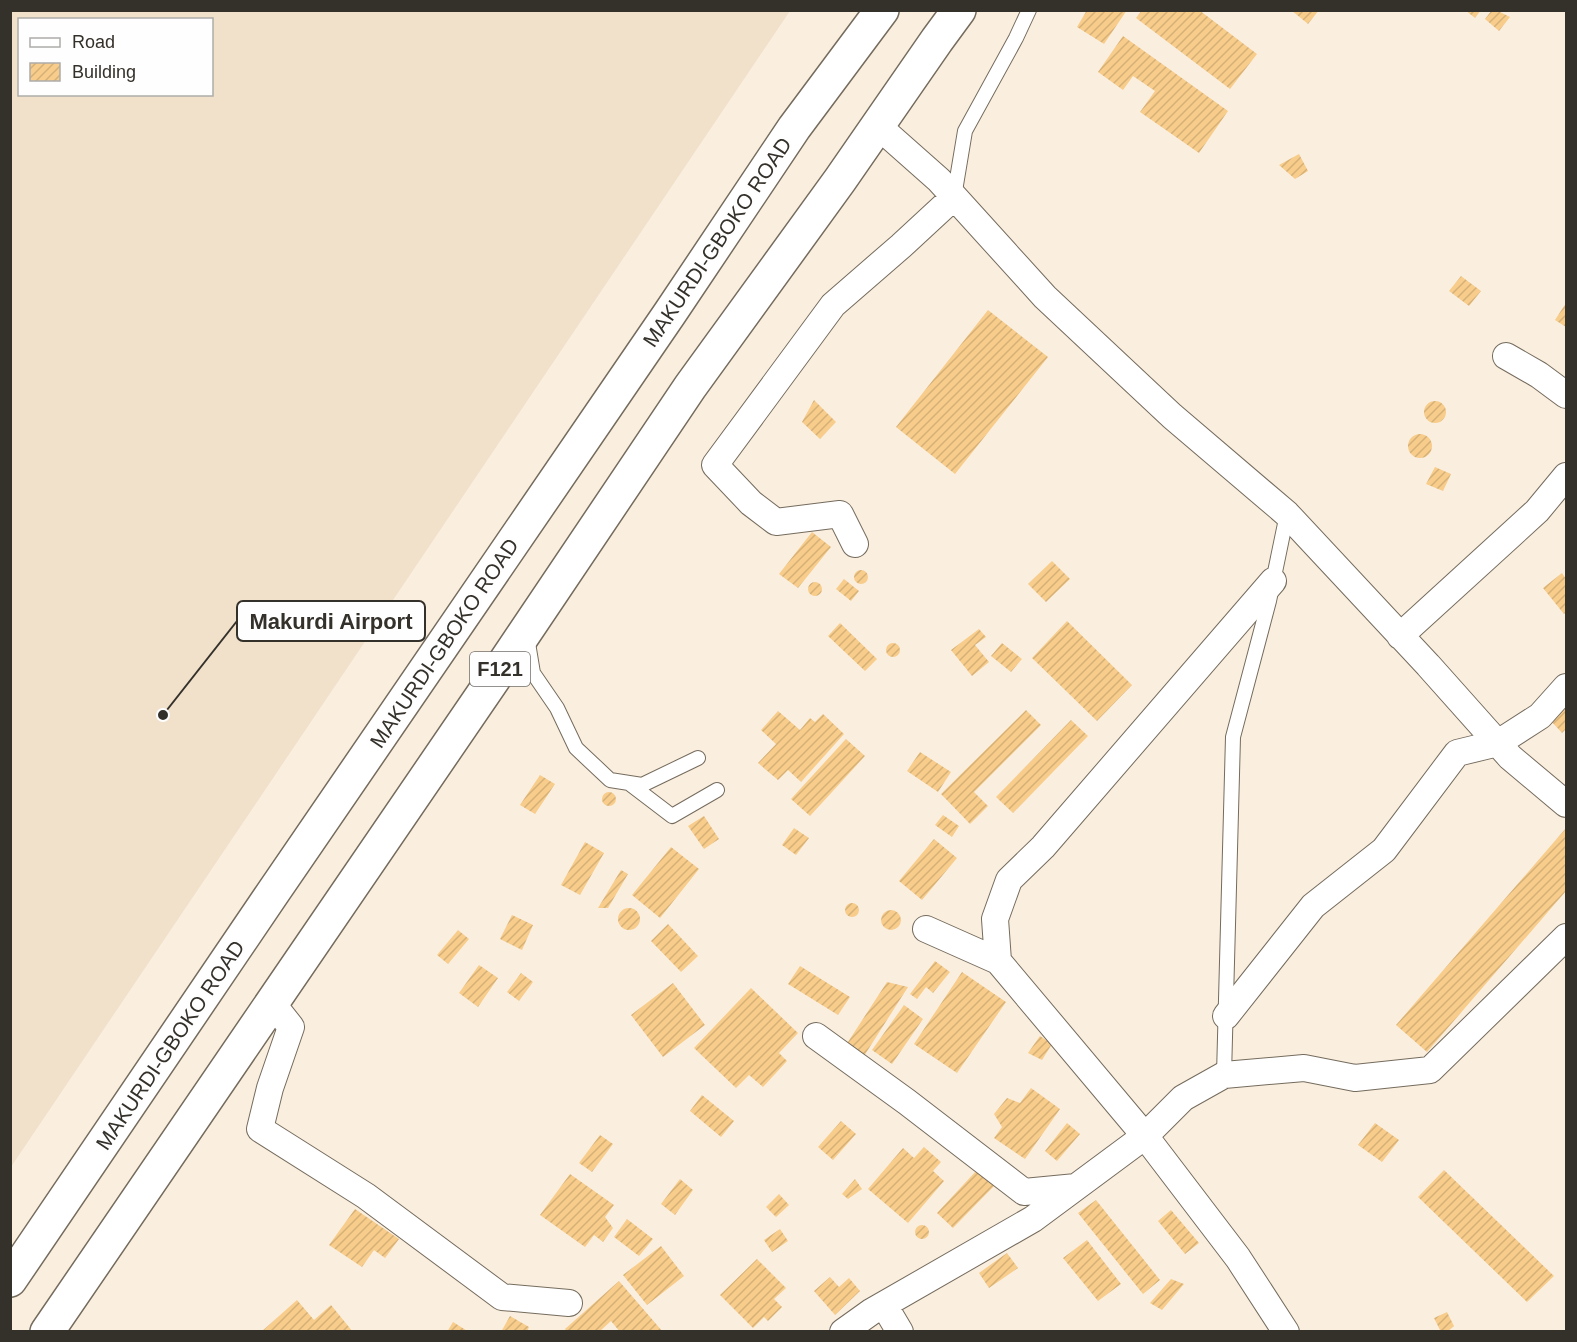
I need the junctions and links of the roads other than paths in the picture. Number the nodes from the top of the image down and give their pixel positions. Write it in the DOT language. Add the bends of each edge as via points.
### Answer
graph roads {
  1 [pos="882,10"];
  2 [pos="959,10"];
  3 [pos="1029,10"];
  4 [pos="878,126"];
  5 [pos="954,197"];
  6 [pos="1506,356"];
  7 [pos="1566,395"];
  8 [pos="1566,476"];
  9 [pos="1287,514"];
  10 [pos="855,544"];
  11 [pos="1273,581"];
  12 [pos="526,631"];
  13 [pos="1400,636"];
  14 [pos="1566,687"];
  15 [pos="1498,742"];
  16 [pos="698,758"];
  17 [pos="628,783"];
  18 [pos="717,790"];
  19 [pos="1566,804"];
  20 [pos="927,929"];
  21 [pos="1566,937"];
  22 [pos="998,961"];
  23 [pos="272,1004"];
  24 [pos="1226,1016"];
  25 [pos="816,1036"];
  26 [pos="1224,1075"];
  27 [pos="1145,1136"];
  28 [pos="1077,1187"];
  29 [pos="10,1280"];
  30 [pos="568,1303"];
  31 [pos="884,1305"];
  32 [pos="47,1332"];
  33 [pos="843,1332"];
  34 [pos="900,1332"];
  35 [pos="1286,1332"];
  1 -- 29 [label="main road, MAKURDI-GBOKO ROAD / F121" via="794,128"];
  2 -- 4 [label="main road, F121"];
  3 -- 5 [label="lane" via="965,130"];
  4 -- 5 [label="street"];
  4 -- 12 [label="main road, F121" via="690,387"];
  5 -- 9 [label="street" via="1045,297 1172,416"];
  5 -- 10 [label="street" via="833,305 715,465 751,503 776,522 840,514"];
  6 -- 7 [label="street"];
  8 -- 13 [label="street" via="1537,511"];
  9 -- 11 [label="lane"];
  9 -- 13 [label="street"];
  11 -- 22 [label="street" via="1043,847 1009,880 995,919"];
  11 -- 24 [label="lane" via="1233,737"];
  12 -- 17 [label="lane" via="532,673 557,708 576,748 610,780"];
  12 -- 23 [label="main road, F121"];
  13 -- 15 [label="street"];
  14 -- 15 [label="street" via="1540,716"];
  15 -- 19 [label="street"];
  15 -- 24 [label="street" via="1457,753 1384,850 1313,906"];
  16 -- 17 [label="lane" via="642,785"];
  17 -- 18 [label="lane" via="672,816"];
  20 -- 22 [label="street"];
  21 -- 26 [label="street" via="1430,1070 1354,1078 1304,1068"];
  22 -- 27 [label="street"];
  23 -- 30 [label="street" via="291,1027 260,1129 366,1196 502,1297"];
  23 -- 32 [label="main road, F121"];
  24 -- 26 [label="lane"];
  25 -- 28 [label="street" via="1024,1192"];
  26 -- 27 [label="street" via="1183,1098"];
  27 -- 28 [label="street"];
  27 -- 35 [label="street" via="1238,1258"];
  28 -- 31 [label="street" via="1033,1219"];
  31 -- 33 [label="street"];
  31 -- 34 [label="street"];
}
